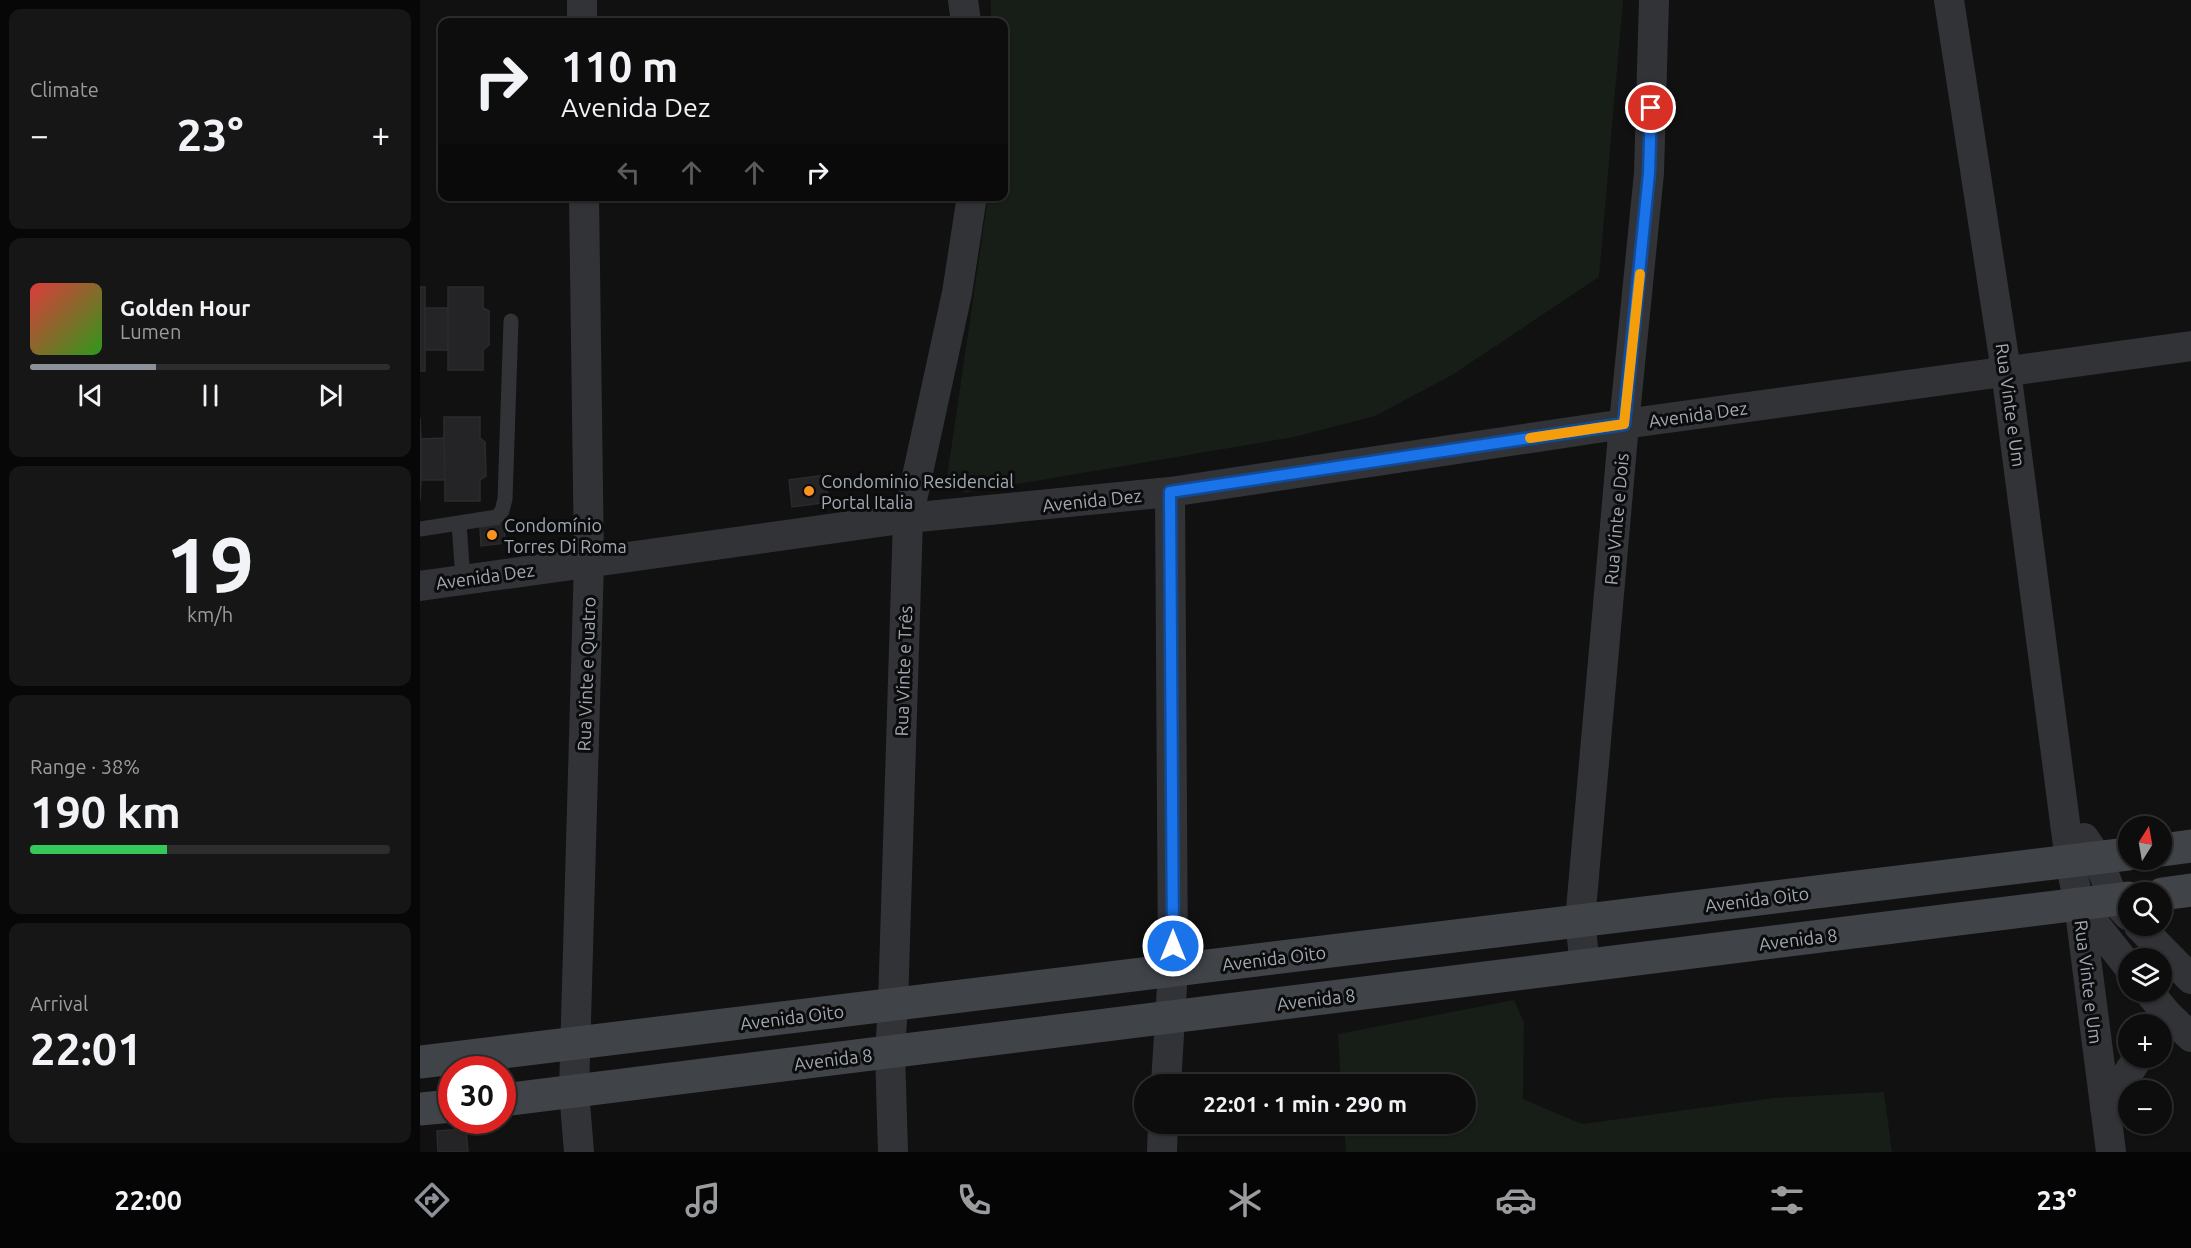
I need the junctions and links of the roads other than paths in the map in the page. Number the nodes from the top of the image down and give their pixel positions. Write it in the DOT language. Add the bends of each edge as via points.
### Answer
graph roads {
  1 [pos="582,0"];
  2 [pos="963,0"];
  3 [pos="1654,0"];
  4 [pos="1949,0"];
  5 [pos="582,18"];
  6 [pos="965,18"];
  7 [pos="584,201"];
  8 [pos="971,201"];
  9 [pos="511,321"];
  10 [pos="2191,346"];
  11 [pos="2006,371"];
  12 [pos="1624,424"];
  13 [pos="1170,492"];
  14 [pos="908,518"];
  15 [pos="459,523"];
  16 [pos="420,529"];
  17 [pos="589,561"];
  18 [pos="463,580"];
  19 [pos="420,586"];
  20 [pos="2191,846"];
  21 [pos="2172,849"];
  22 [pos="2099,857"];
  23 [pos="2191,890"];
  24 [pos="2118,893"];
  25 [pos="2172,893"];
  26 [pos="1746,900"];
  27 [pos="2079,904"];
  28 [pos="2118,904"];
  29 [pos="1580,921"];
  30 [pos="2149,936"];
  31 [pos="1755,944"];
  32 [pos="2118,953"];
  33 [pos="1585,966"];
  34 [pos="1173,970"];
  35 [pos="2189,977"];
  36 [pos="893,1005"];
  37 [pos="2158,1010"];
  38 [pos="1170,1017"];
  39 [pos="2191,1036"];
  40 [pos="576,1044"];
  41 [pos="890,1052"];
  42 [pos="420,1062"];
  43 [pos="2131,1068"];
  44 [pos="1167,1074"];
  45 [pos="574,1091"];
  46 [pos="516,1098"];
  47 [pos="438,1107"];
  48 [pos="2105,1108"];
  49 [pos="420,1109"];
  50 [pos="1163,1134"];
  51 [pos="579,1152"];
  52 [pos="893,1152"];
  53 [pos="1162,1152"];
  54 [pos="2112,1152"];
  1 -- 5 [label="street"];
  2 -- 6 [label="street"];
  3 -- 12 [label="street, Rua Vinte e Dois" via="1649,173"];
  4 -- 11 [label="street, Rua Vinte e Um"];
  7 -- 17 [label="street, Rua Vinte e Quatro"];
  8 -- 14 [label="street, Rua Vinte e Três" via="957,293"];
  9 -- 15 [label="lane" via="506,499 497,517"];
  10 -- 11 [label="street, Avenida Dez"];
  11 -- 12 [label="street, Avenida Dez"];
  11 -- 22 [label="street, Rua Vinte e Um" via="2066,812"];
  12 -- 13 [label="street, Avenida Dez"];
  12 -- 29 [label="street, Rua Vinte e Dois"];
  13 -- 14 [label="street, Avenida Dez"];
  13 -- 34 [label="street"];
  14 -- 17 [label="street, Avenida Dez"];
  14 -- 36 [label="street, Rua Vinte e Três"];
  15 -- 16 [label="lane"];
  15 -- 18 [label="lane"];
  17 -- 18 [label="street, Avenida Dez"];
  17 -- 40 [label="street, Rua Vinte e Quatro"];
  18 -- 19 [label="street, Avenida Dez"];
  20 -- 21 [label="street"];
  22 -- 24 [label="street"];
  22 -- 26 [label="street, Avenida Oito"];
  22 -- 27 [label="street, Rua Vinte e Um"];
  23 -- 25 [label="street"];
  26 -- 29 [label="street, Avenida Oito"];
  26 -- 31 [label="street"];
  27 -- 28 [label="street, Avenida 8"];
  27 -- 31 [label="street, Avenida 8"];
  27 -- 32 [label="street"];
  27 -- 48 [label="street, Rua Vinte e Um"];
  29 -- 33 [label="street, Rua Vinte e Dois"];
  29 -- 34 [label="street, Avenida Oito"];
  30 -- 35 [label="street"];
  31 -- 33 [label="street, Avenida 8"];
  33 -- 38 [label="street, Avenida 8"];
  34 -- 36 [label="street, Avenida Oito"];
  34 -- 38 [label="street"];
  35 -- 37 [label="street"];
  36 -- 40 [label="street, Avenida Oito"];
  36 -- 41 [label="street, Rua Vinte e Três"];
  37 -- 39 [label="street"];
  38 -- 41 [label="street, Avenida 8"];
  38 -- 44 [label="street"];
  40 -- 42 [label="street, Avenida Oito"];
  40 -- 45 [label="street, Rua Vinte e Quatro"];
  41 -- 45 [label="street, Avenida 8"];
  41 -- 52 [label="street, Rua Vinte e Três"];
  43 -- 48 [label="street"];
  45 -- 46 [label="street, Avenida 8"];
  45 -- 51 [label="street, Rua Vinte e Quatro"];
  47 -- 49 [label="street"];
  48 -- 54 [label="street, Rua Vinte e Um"];
  50 -- 53 [label="street"];
}
